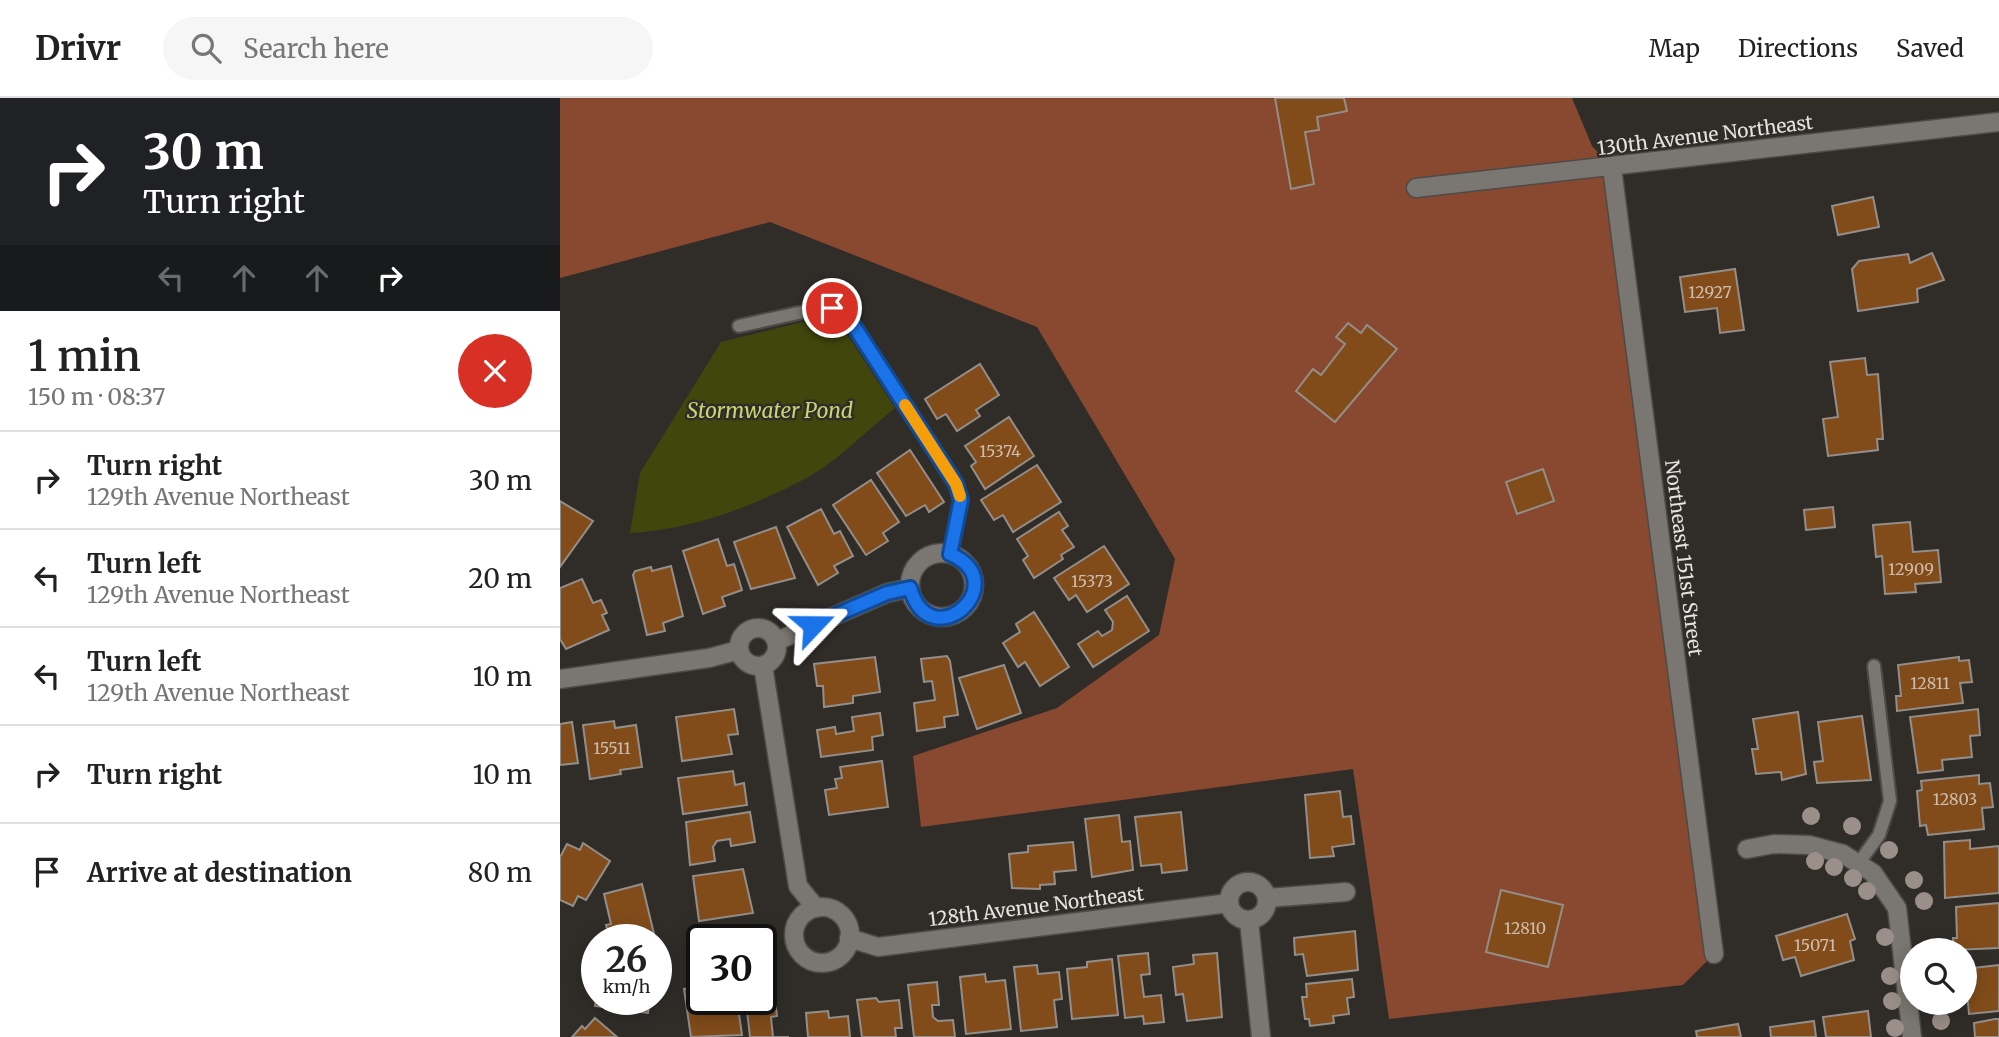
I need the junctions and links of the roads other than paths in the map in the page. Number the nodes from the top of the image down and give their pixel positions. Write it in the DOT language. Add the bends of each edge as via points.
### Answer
graph roads {
  1 [pos="1999,122"];
  2 [pos="1612,168"];
  3 [pos="1416,188"];
  4 [pos="739,326"];
  5 [pos="950,554"];
  6 [pos="910,588"];
  7 [pos="777,640"];
  8 [pos="739,650"];
  9 [pos="763,666"];
  10 [pos="1874,666"];
  11 [pos="560,679"];
  12 [pos="1747,849"];
  13 [pos="1858,864"];
  14 [pos="1346,892"];
  15 [pos="1268,898"];
  16 [pos="1229,903"];
  17 [pos="816,908"];
  18 [pos="1249,921"];
  19 [pos="849,938"];
  20 [pos="1714,954"];
  21 [pos="1261,1037"];
  22 [pos="1912,1037"];
  1 -- 2 [label="street, 130th Avenue Northeast"];
  2 -- 3 [label="street, 130th Avenue Northeast"];
  2 -- 20 [label="street, Northeast 151st Street"];
  4 -- 5 [label="lane" via="821,308 832,308 850,320 956,484 961,500"];
  5 -- 6 [label="street" via="930,555 921,561"];
  5 -- 6 [label="street" via="967,564 974,583 974,594 961,612 940,617 929,614 920,608"];
  6 -- 7 [label="street" via="887,593"];
  7 -- 8 [label="street" via="763,628 751,629 741,638"];
  7 -- 9 [label="street" via="774,659"];
  8 -- 9 [label="street" via="750,664"];
  8 -- 11 [label="street"];
  9 -- 17 [label="street" via="798,886"];
  10 -- 13 [label="lane" via="1890,801 1879,835"];
  12 -- 13 [label="street" via="1808,845 1843,854"];
  13 -- 22 [label="street" via="1873,873 1897,908"];
  14 -- 15 [label="street"];
  15 -- 16 [label="street" via="1261,887 1244,882 1233,890"];
  15 -- 18 [label="street" via="1261,916"];
  16 -- 18 [label="street" via="1234,915"];
  16 -- 19 [label="street, 128th Avenue Northeast" via="877,947"];
  17 -- 19 [label="street" via="832,909 840,915"];
  17 -- 19 [label="street" via="807,911 795,926 794,939 803,956 811,962 833,961"];
  18 -- 21 [label="street"];
}
